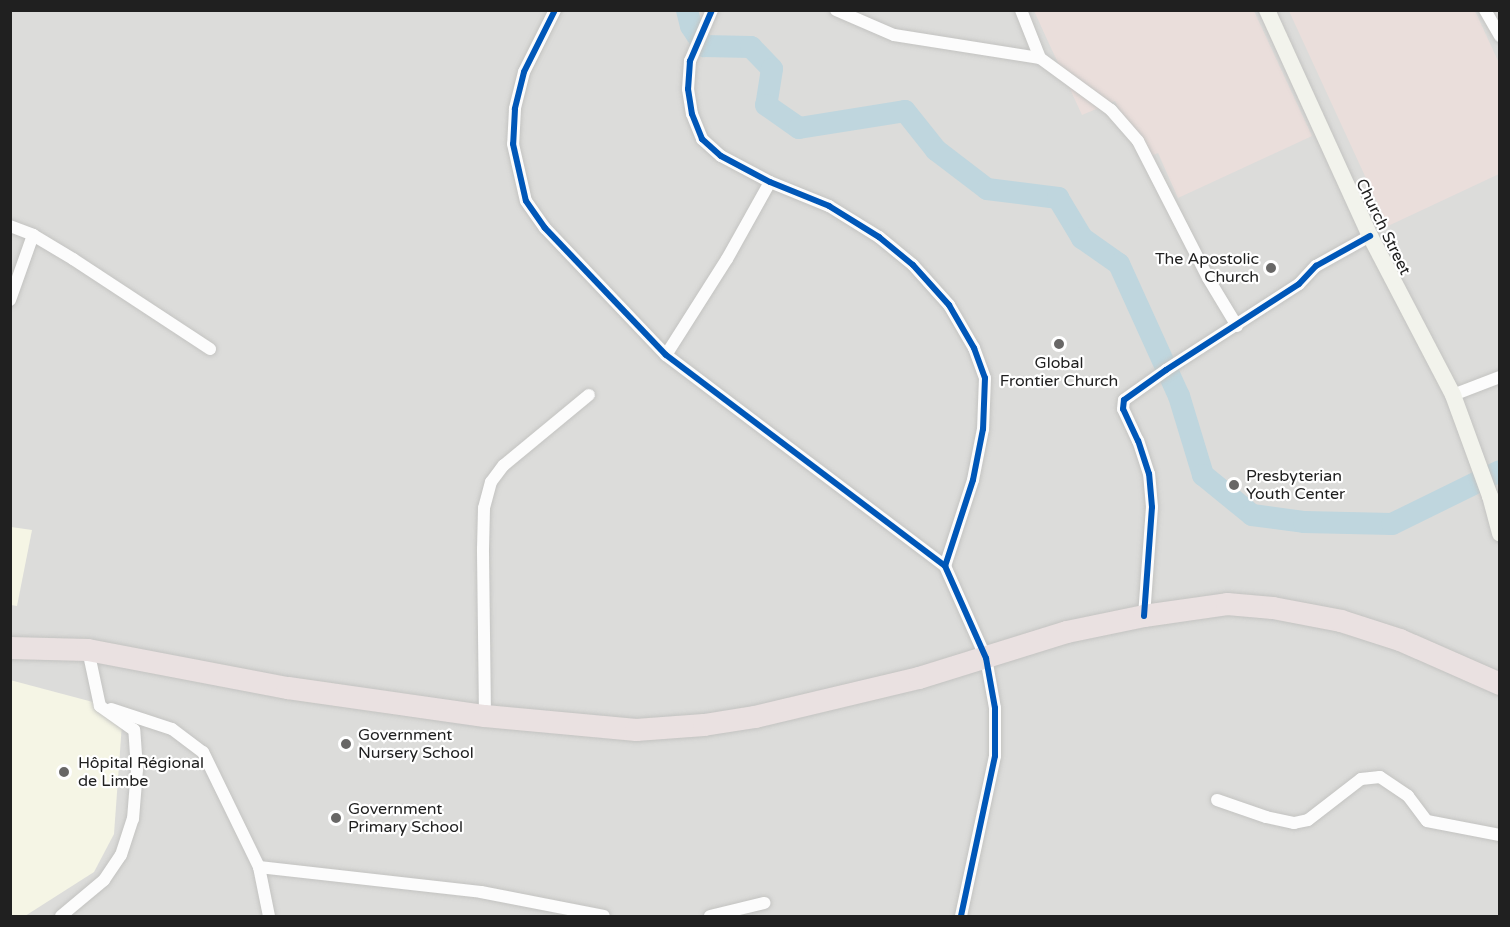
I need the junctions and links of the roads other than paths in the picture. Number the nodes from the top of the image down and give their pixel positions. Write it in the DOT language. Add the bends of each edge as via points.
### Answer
graph roads {
  1 [pos="555,10"];
  2 [pos="712,10"];
  3 [pos="836,10"];
  4 [pos="1021,10"];
  5 [pos="1267,10"];
  6 [pos="1485,10"];
  7 [pos="1500,36"];
  8 [pos="1040,58"];
  9 [pos="770,182"];
  10 [pos="10,226"];
  11 [pos="33,235"];
  12 [pos="1370,236"];
  13 [pos="10,300"];
  14 [pos="1237,326"];
  15 [pos="210,349"];
  16 [pos="666,355"];
  17 [pos="1500,377"];
  18 [pos="589,395"];
  19 [pos="1453,395"];
  20 [pos="1499,528"];
  21 [pos="1500,534"];
  22 [pos="945,567"];
  23 [pos="1144,616"];
  24 [pos="10,648"];
  25 [pos="88,650"];
  26 [pos="986,658"];
  27 [pos="1500,684"];
  28 [pos="100,706"];
  29 [pos="485,716"];
  30 [pos="1217,800"];
  31 [pos="1500,835"];
  32 [pos="259,867"];
  33 [pos="764,903"];
  34 [pos="61,916"];
  35 [pos="269,916"];
  36 [pos="604,916"];
  37 [pos="710,916"];
  38 [pos="961,916"];
  1 -- 16 [label="street" via="524,72 515,110 513,144 518,177 526,201 545,228"];
  2 -- 9 [label="street" via="690,61 688,89 692,114 702,139 721,156"];
  3 -- 8 [label="street" via="894,35"];
  4 -- 8 [label="street"];
  5 -- 12 [label="main road, Church Street"];
  6 -- 7 [label="street"];
  8 -- 14 [label="street" via="1111,110 1138,141"];
  9 -- 16 [label="street"];
  9 -- 22 [label="street" via="830,206 879,237 913,266 948,305 974,348 985,378 983,429 973,480"];
  10 -- 11 [label="street"];
  11 -- 13 [label="street"];
  11 -- 15 [label="street"];
  12 -- 14 [label="street" via="1316,266 1299,284"];
  12 -- 19 [label="main road, Church Street"];
  14 -- 23 [label="street" via="1124,400 1123,409 1138,441 1150,485 1152,507"];
  16 -- 22 [label="street"];
  17 -- 19 [label="street"];
  18 -- 29 [label="street" via="504,465 491,482 484,508"];
  19 -- 20 [label="main road, Church Street"];
  20 -- 21 [label="main road, Church Street"];
  22 -- 26 [label="street"];
  23 -- 26 [label="highway" via="1067,632"];
  23 -- 27 [label="highway" via="1227,604 1305,613 1400,640"];
  24 -- 25 [label="highway"];
  25 -- 28 [label="street"];
  25 -- 29 [label="highway" via="288,688"];
  26 -- 29 [label="highway" via="836,700 704,725 636,730"];
  26 -- 38 [label="street" via="995,708 995,756"];
  28 -- 32 [label="street" via="172,729 203,752"];
  28 -- 34 [label="street" via="134,730 137,769 133,819 121,855 104,880"];
  30 -- 31 [label="street" via="1294,823 1308,820 1361,779 1380,777 1408,796 1427,821"];
  32 -- 35 [label="street"];
  32 -- 36 [label="street" via="482,892"];
  33 -- 37 [label="street"];
}
